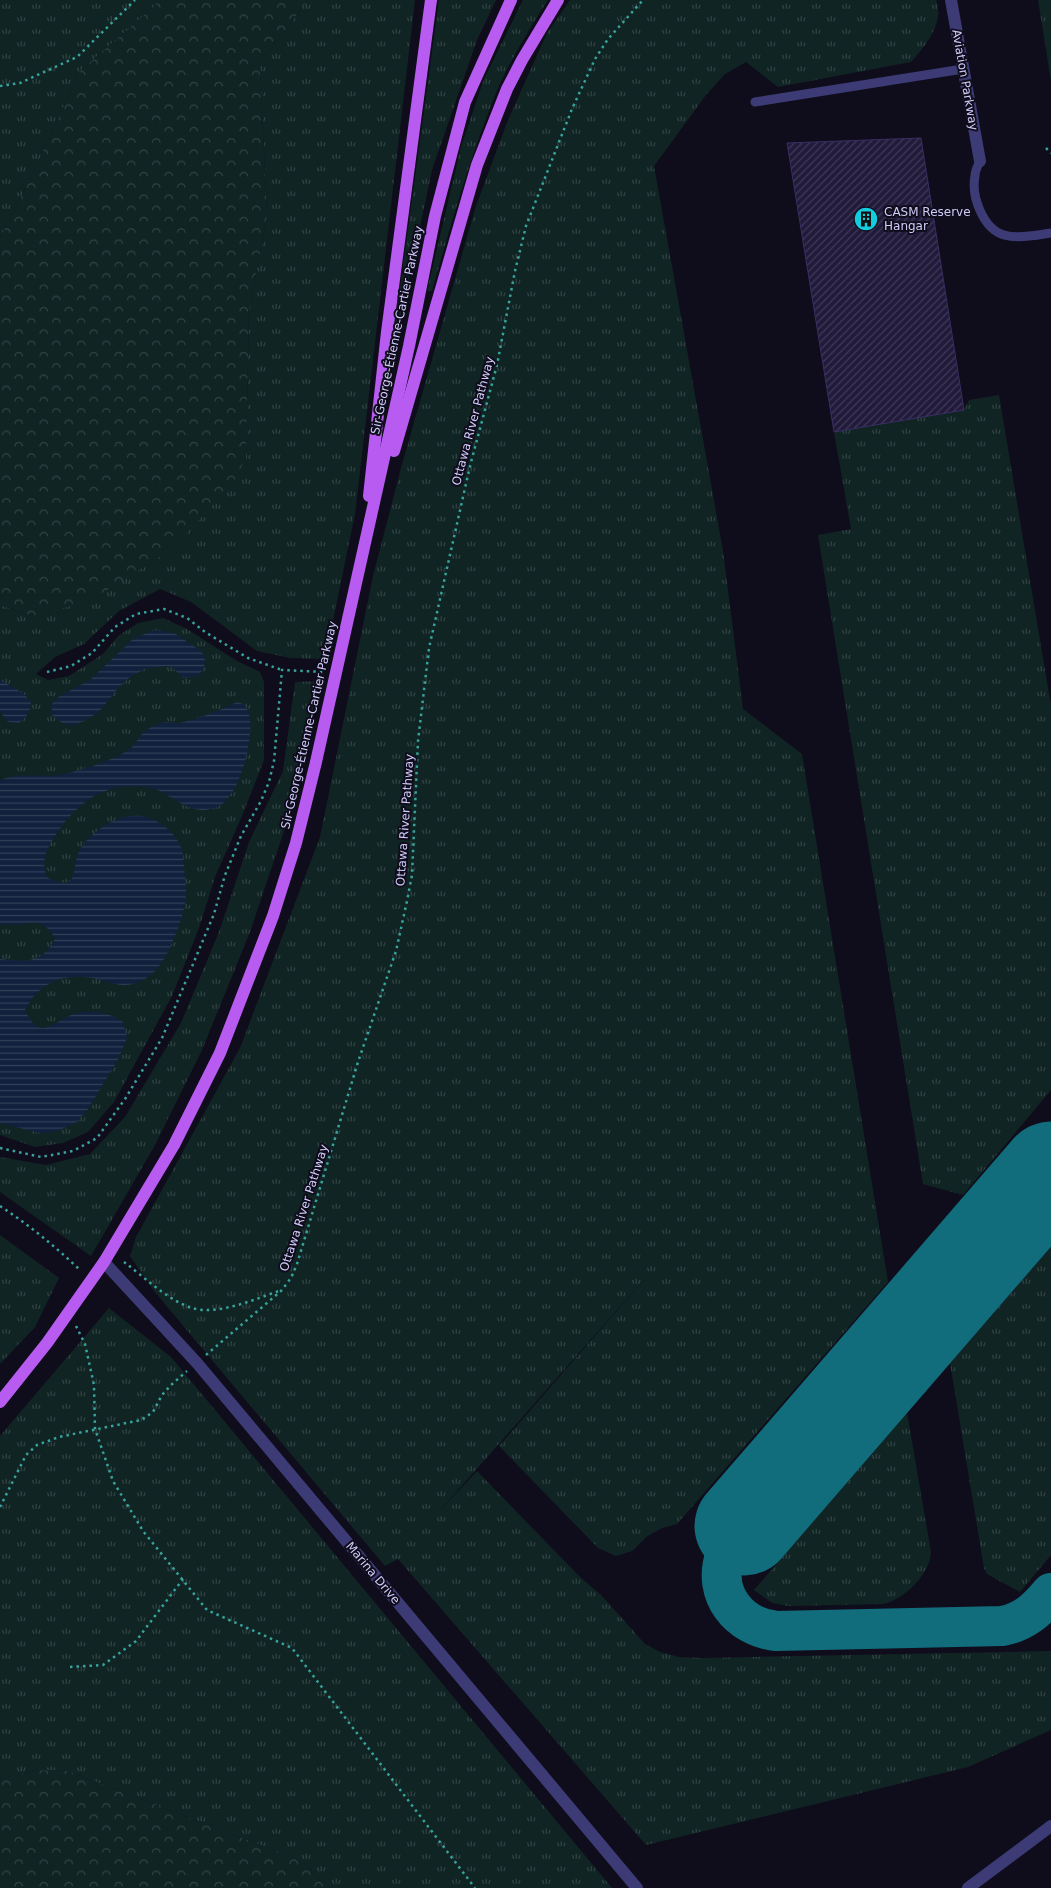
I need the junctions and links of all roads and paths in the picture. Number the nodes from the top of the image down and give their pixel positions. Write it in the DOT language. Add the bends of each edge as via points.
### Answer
graph roads {
  1 [pos="135,0"];
  2 [pos="431,0"];
  3 [pos="511,0"];
  4 [pos="558,0"];
  5 [pos="643,0"];
  6 [pos="951,0"];
  7 [pos="963,69"];
  8 [pos="0,86"];
  9 [pos="755,102"];
  10 [pos="1046,148"];
  11 [pos="1051,153"];
  12 [pos="980,161"];
  13 [pos="1051,233"];
  14 [pos="362,557"];
  15 [pos="282,670"];
  16 [pos="47,672"];
  17 [pos="336,673"];
  18 [pos="0,1148"];
  19 [pos="0,1206"];
  20 [pos="107,1257"];
  21 [pos="92,1280"];
  22 [pos="281,1291"];
  23 [pos="69,1313"];
  24 [pos="197,1363"];
  25 [pos="0,1402"];
  26 [pos="94,1429"];
  27 [pos="0,1507"];
  28 [pos="183,1579"];
  29 [pos="70,1666"];
  30 [pos="1051,1826"];
  31 [pos="475,1888"];
  32 [pos="637,1888"];
  33 [pos="968,1888"];
  1 -- 8 [label="path" via="77,57 20,83"];
  2 -- 14 [label="main road" via="387,332"];
  3 -- 14 [label="main road, Sir-George-Étienne-Cartier Parkway" via="465,102 435,216"];
  4 -- 14 [label="main road" via="507,89 477,166"];
  5 -- 22 [label="path, Ottawa River Pathway" via="608,39 595,59 526,226 497,365 470,466 429,648 418,741 412,875 396,951 358,1062 297,1264"];
  6 -- 7 [label="street, Aviation Parkway"];
  7 -- 9 [label="lane"];
  7 -- 12 [label="street, Aviation Parkway"];
  10 -- 11 [label="path"];
  12 -- 13 [label="lane" via="974,184 980,209 989,225 1011,237"];
  14 -- 17 [label="main road, Sir-George-Étienne-Cartier Parkway"];
  15 -- 16 [label="path" via="248,658 188,618 164,609 136,614 115,627 92,653 72,666"];
  15 -- 17 [label="path"];
  15 -- 18 [label="path" via="274,761 269,782 241,836 214,914 162,1038 97,1138 73,1151 41,1157"];
  17 -- 20 [label="main road, Sir-George-Étienne-Cartier Parkway" via="284,882 236,1013 174,1145"];
  19 -- 21 [label="path" via="57,1248"];
  20 -- 21 [label="main road, Sir-George-Étienne-Cartier Parkway"];
  20 -- 22 [label="path" via="194,1308 217,1309"];
  20 -- 24 [label="street, Marina Drive"];
  21 -- 23 [label="main road, Sir-George-Étienne-Cartier Parkway"];
  22 -- 24 [label="path, Ottawa River Pathway"];
  23 -- 25 [label="main road, Sir-George-Étienne-Cartier Parkway"];
  23 -- 26 [label="path" via="85,1344 94,1385"];
  24 -- 26 [label="path, Ottawa River Pathway" via="171,1385 147,1417"];
  24 -- 32 [label="street, Marina Drive"];
  26 -- 27 [label="path, Ottawa River Pathway" via="59,1437 31,1449"];
  26 -- 28 [label="path" via="113,1480 143,1531"];
  28 -- 29 [label="path" via="136,1641 103,1665"];
  28 -- 31 [label="path" via="207,1610 292,1648"];
  30 -- 33 [label="street"];
}
